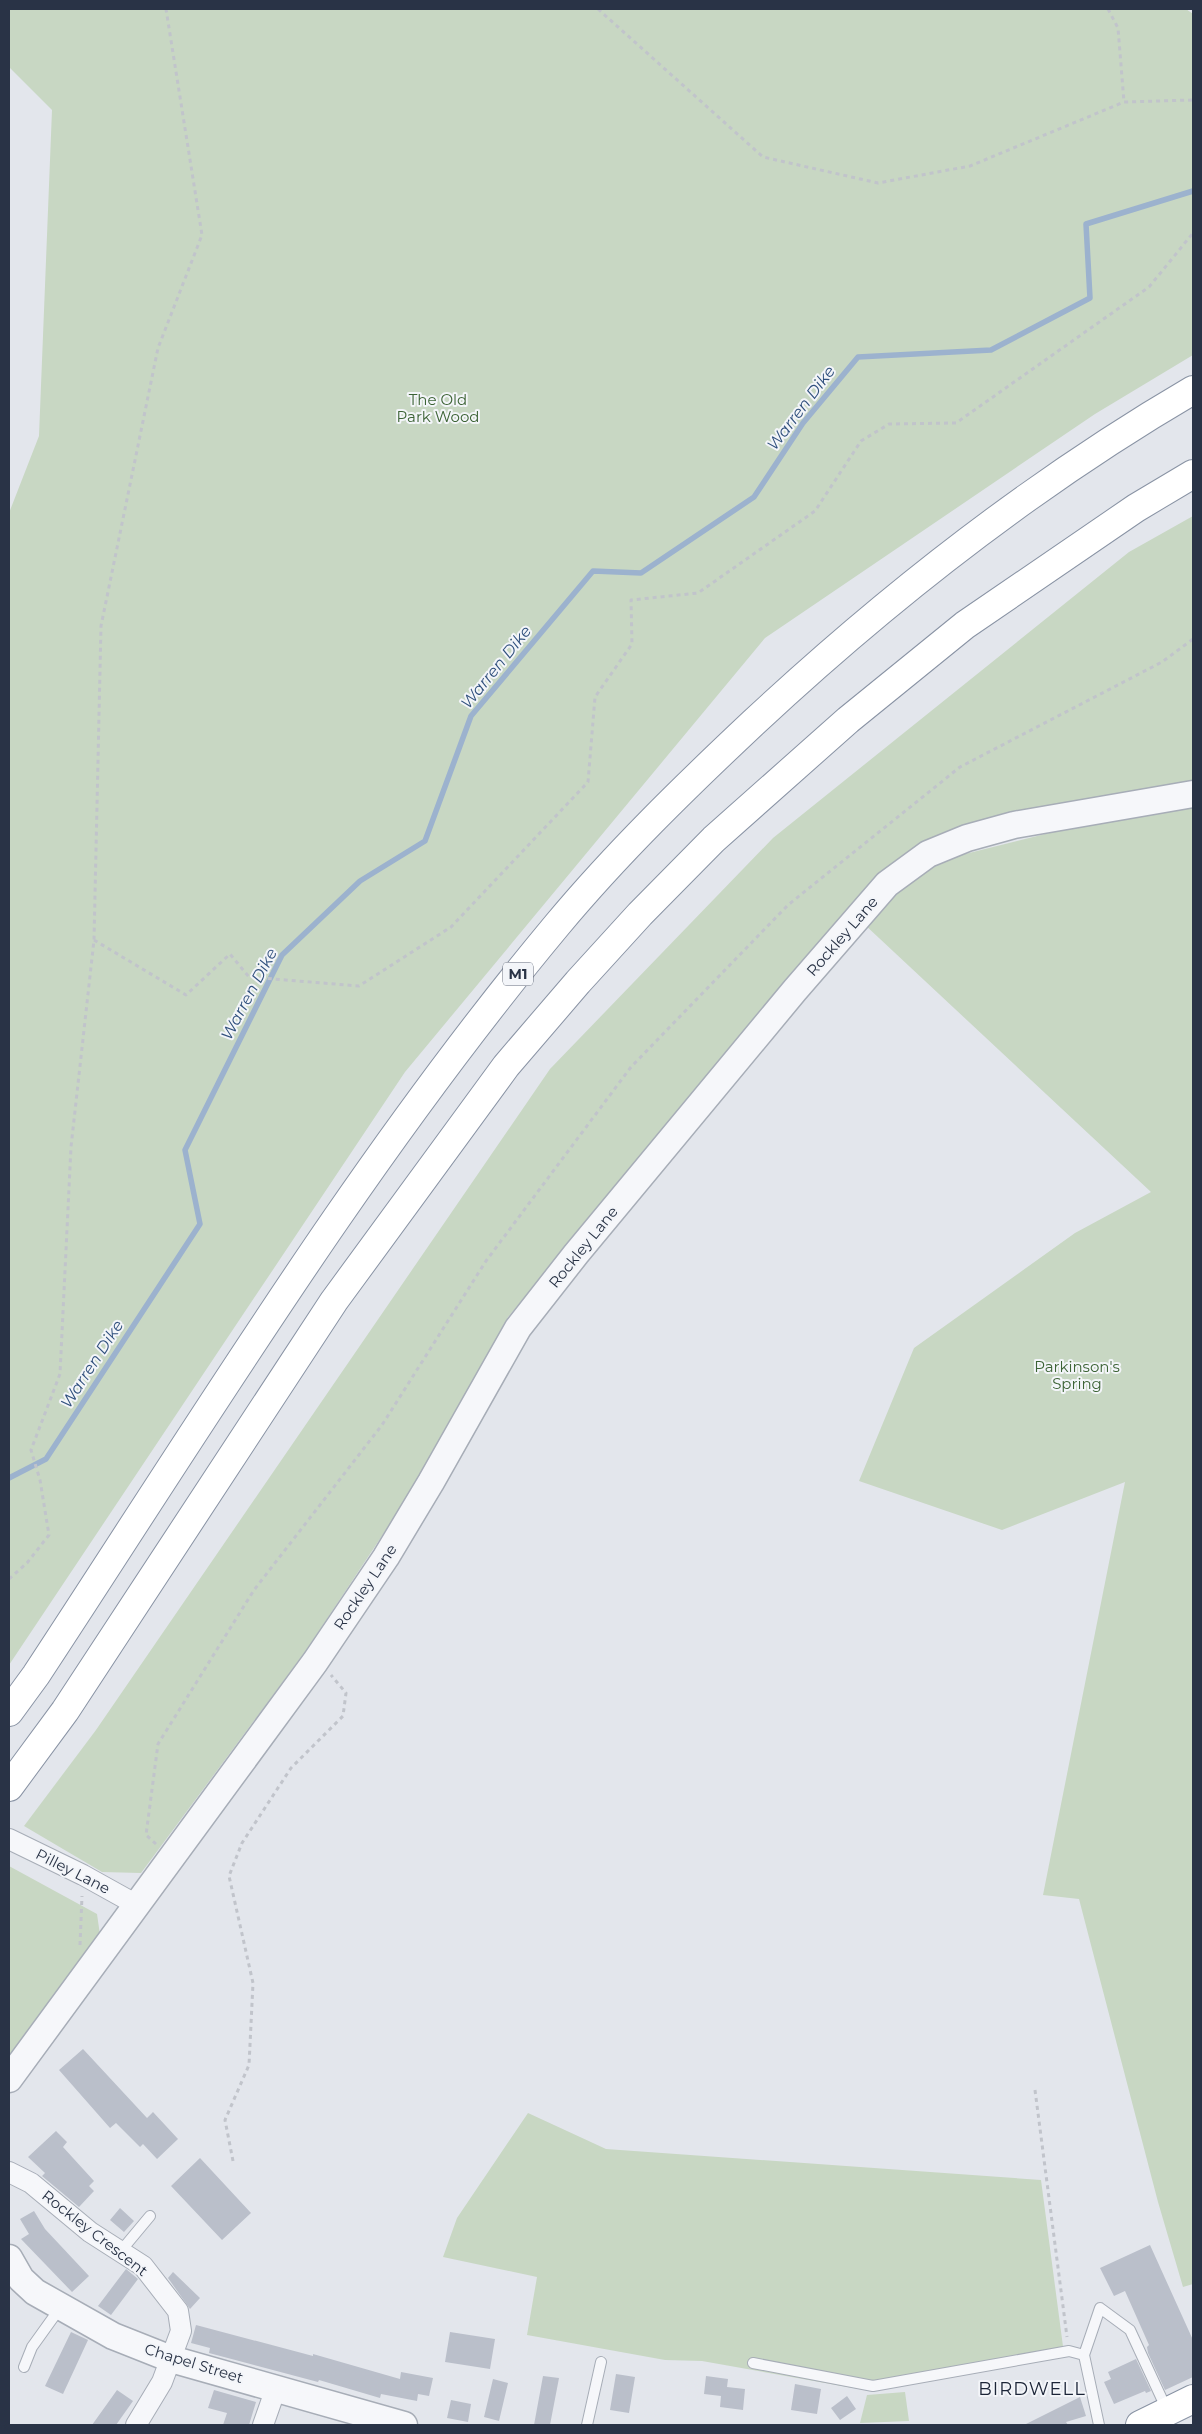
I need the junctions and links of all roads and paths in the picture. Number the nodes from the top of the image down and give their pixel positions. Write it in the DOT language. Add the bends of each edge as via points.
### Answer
graph roads {
  1 [pos="166,9"];
  2 [pos="598,9"];
  3 [pos="1108,9"];
  4 [pos="1193,100"];
  5 [pos="1124,102"];
  6 [pos="1193,233"];
  7 [pos="1193,390"];
  8 [pos="1193,474"];
  9 [pos="1193,639"];
  10 [pos="1193,794"];
  11 [pos="94,940"];
  12 [pos="9,1578"];
  13 [pos="315,1662"];
  14 [pos="9,1712"];
  15 [pos="9,1787"];
  16 [pos="9,1839"];
  17 [pos="172,1858"];
  18 [pos="83,1875"];
  19 [pos="137,1905"];
  20 [pos="80,1949"];
  21 [pos="9,2079"];
  22 [pos="1035,2090"];
  23 [pos="232,2161"];
  24 [pos="9,2172"];
  25 [pos="150,2216"];
  26 [pos="120,2252"];
  27 [pos="9,2258"];
  28 [pos="60,2308"];
  29 [pos="1069,2350"];
  30 [pos="1084,2355"];
  31 [pos="171,2359"];
  32 [pos="601,2362"];
  33 [pos="754,2362"];
  34 [pos="24,2367"];
  35 [pos="276,2388"];
  36 [pos="1193,2399"];
  37 [pos="1168,2411"];
  38 [pos="355,2419"];
  39 [pos="136,2425"];
  40 [pos="263,2425"];
  41 [pos="404,2425"];
  42 [pos="587,2425"];
  43 [pos="1099,2425"];
  44 [pos="1140,2425"];
  1 -- 11 [label="path" via="202,235 158,348 101,626"];
  2 -- 5 [label="path" via="763,157 878,183 970,166"];
  3 -- 5 [label="path" via="1118,28"];
  4 -- 5 [label="path"];
  6 -- 11 [label="path" via="1149,287 956,423 889,424 861,441 815,511 698,593 631,600 632,644 595,697 588,782 451,927 359,986 249,977 230,954 186,995"];
  7 -- 14 [label="highway, M1" via="1090,454 934,567 810,670 707,766 559,923 452,1057 303,1268"];
  8 -- 15 [label="highway" via="1136,508 965,625 848,720 714,839 590,968 506,1066 334,1301 65,1711"];
  9 -- 17 [label="path" via="1162,662 960,767 788,905 631,1067 486,1261 382,1425 254,1590 158,1744 146,1835"];
  10 -- 13 [label="street, Rockley Lane" via="1022,823 967,838 928,854 887,884 795,990 518,1328 411,1515"];
  11 -- 12 [label="path" via="70,1147 60,1374 31,1450 40,1480 49,1534 28,1563"];
  13 -- 17 [label="street, Rockley Lane"];
  13 -- 23 [label="path" via="334,1677 346,1693 343,1716 291,1768 242,1842 228,1876 253,1983 249,2065 225,2120"];
  16 -- 18 [label="street, Pilley Lane"];
  17 -- 19 [label="street, Rockley Lane"];
  18 -- 19 [label="street, Pilley Lane"];
  18 -- 20 [label="path"];
  19 -- 21 [label="street, Rockley Lane"];
  22 -- 29 [label="path"];
  24 -- 26 [label="street, Rockley Crescent" via="31,2183 90,2232"];
  25 -- 26 [label="lane"];
  26 -- 31 [label="street, Rockley Crescent" via="143,2266 178,2311 181,2331"];
  27 -- 28 [label="street, Chapel Street" via="21,2279"];
  28 -- 31 [label="street, Chapel Street" via="113,2336"];
  28 -- 34 [label="lane" via="32,2347"];
  29 -- 30 [label="lane"];
  29 -- 33 [label="lane" via="873,2386"];
  30 -- 37 [label="lane" via="1100,2308 1130,2330"];
  30 -- 43 [label="lane"];
  31 -- 35 [label="street, Chapel Street"];
  31 -- 39 [label="street, Rockley Crescent" via="162,2382"];
  32 -- 42 [label="lane"];
  35 -- 38 [label="street, Chapel Street"];
  35 -- 40 [label="street"];
  36 -- 37 [label="highway"];
  37 -- 44 [label="highway"];
  38 -- 41 [label="street, Chapel Street"];
}
